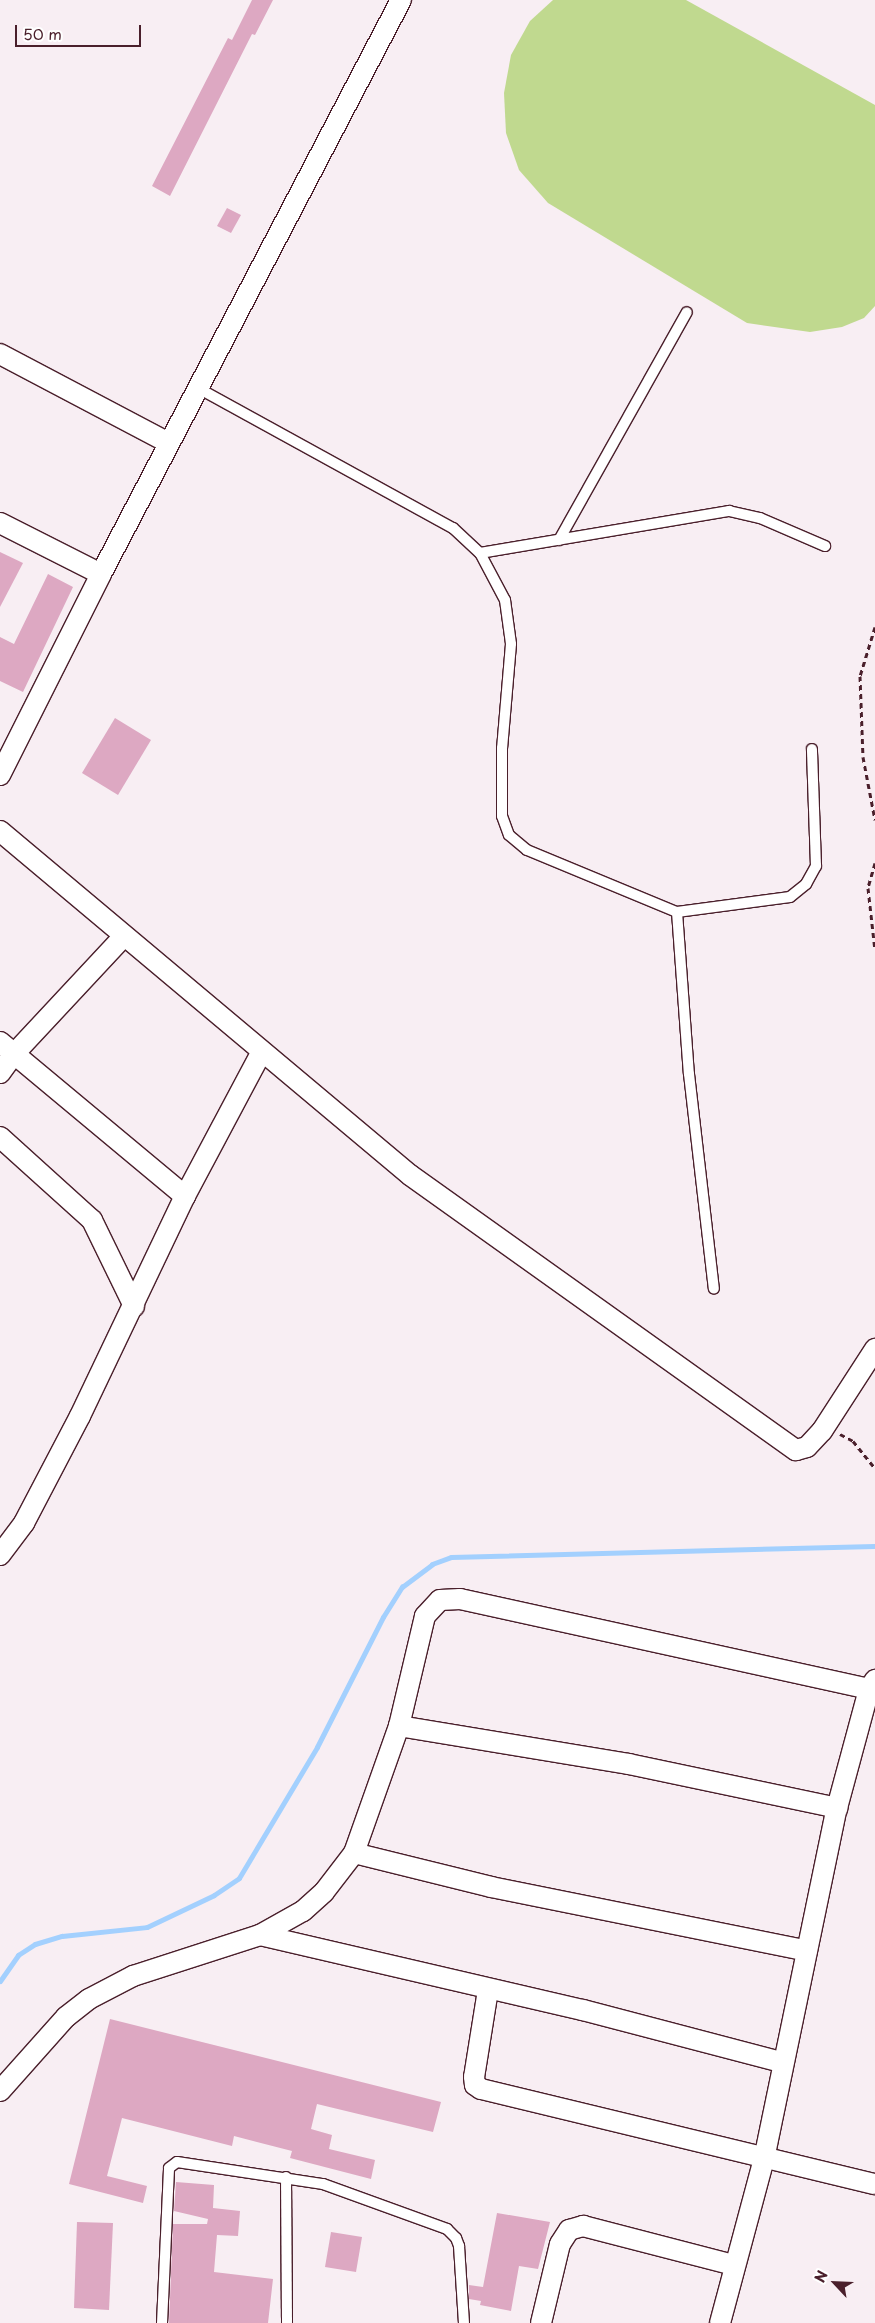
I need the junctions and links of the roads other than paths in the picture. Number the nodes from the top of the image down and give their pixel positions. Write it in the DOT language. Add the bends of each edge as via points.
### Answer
graph roads {
  1 [pos="401,0"];
  2 [pos="686,312"];
  3 [pos="0,354"];
  4 [pos="198,388"];
  5 [pos="169,443"];
  6 [pos="0,523"];
  7 [pos="559,540"];
  8 [pos="825,546"];
  9 [pos="480,553"];
  10 [pos="101,574"];
  11 [pos="812,749"];
  12 [pos="0,775"];
  13 [pos="0,831"];
  14 [pos="677,912"];
  15 [pos="123,937"];
  16 [pos="7,1048"];
  17 [pos="261,1053"];
  18 [pos="0,1073"];
  19 [pos="0,1137"];
  20 [pos="185,1196"];
  21 [pos="714,1288"];
  22 [pos="134,1306"];
  23 [pos="875,1350"];
  24 [pos="0,1554"];
  25 [pos="872,1684"];
  26 [pos="399,1726"];
  27 [pos="837,1808"];
  28 [pos="354,1853"];
  29 [pos="260,1934"];
  30 [pos="808,1951"];
  31 [pos="488,1990"];
  32 [pos="781,2062"];
  33 [pos="0,2091"];
  34 [pos="764,2158"];
  35 [pos="286,2177"];
  36 [pos="875,2184"];
  37 [pos="734,2265"];
  38 [pos="162,2323"];
  39 [pos="287,2323"];
  40 [pos="464,2323"];
  41 [pos="541,2323"];
  42 [pos="720,2323"];
  1 -- 4 [label="street"];
  2 -- 7 [label="lane"];
  3 -- 5 [label="street"];
  4 -- 5 [label="street"];
  4 -- 9 [label="lane" via="453,528"];
  5 -- 10 [label="street"];
  6 -- 10 [label="street"];
  7 -- 8 [label="lane" via="728,511 760,518"];
  7 -- 9 [label="lane"];
  9 -- 14 [label="lane" via="505,600 512,644 502,758 502,816 509,835 527,850"];
  10 -- 12 [label="street"];
  11 -- 14 [label="lane" via="816,866 806,884 790,898"];
  13 -- 15 [label="street"];
  14 -- 21 [label="lane" via="689,1074"];
  15 -- 16 [label="street"];
  15 -- 17 [label="street"];
  16 -- 18 [label="street"];
  16 -- 20 [label="street"];
  17 -- 20 [label="street"];
  17 -- 23 [label="street" via="410,1175 796,1450 807,1447 820,1434"];
  19 -- 22 [label="street" via="92,1220"];
  20 -- 22 [label="street"];
  22 -- 24 [label="street" via="24,1523"];
  25 -- 26 [label="street" via="460,1599 440,1600 425,1616"];
  25 -- 27 [label="street"];
  26 -- 27 [label="street" via="629,1764"];
  26 -- 28 [label="street"];
  27 -- 30 [label="street"];
  28 -- 29 [label="street" via="324,1892 303,1911"];
  28 -- 30 [label="street" via="491,1887"];
  29 -- 31 [label="street"];
  29 -- 33 [label="street" via="133,1976 89,1999 66,2017"];
  30 -- 32 [label="street"];
  31 -- 32 [label="street"];
  31 -- 34 [label="street" via="474,2077 475,2085 481,2089"];
  32 -- 34 [label="street"];
  34 -- 36 [label="street"];
  34 -- 37 [label="street"];
  35 -- 38 [label="lane" via="172,2163"];
  35 -- 39 [label="lane"];
  35 -- 40 [label="lane" via="351,2192 452,2233 459,2246"];
  37 -- 41 [label="street" via="583,2226 569,2230 560,2244"];
  37 -- 42 [label="street"];
}
